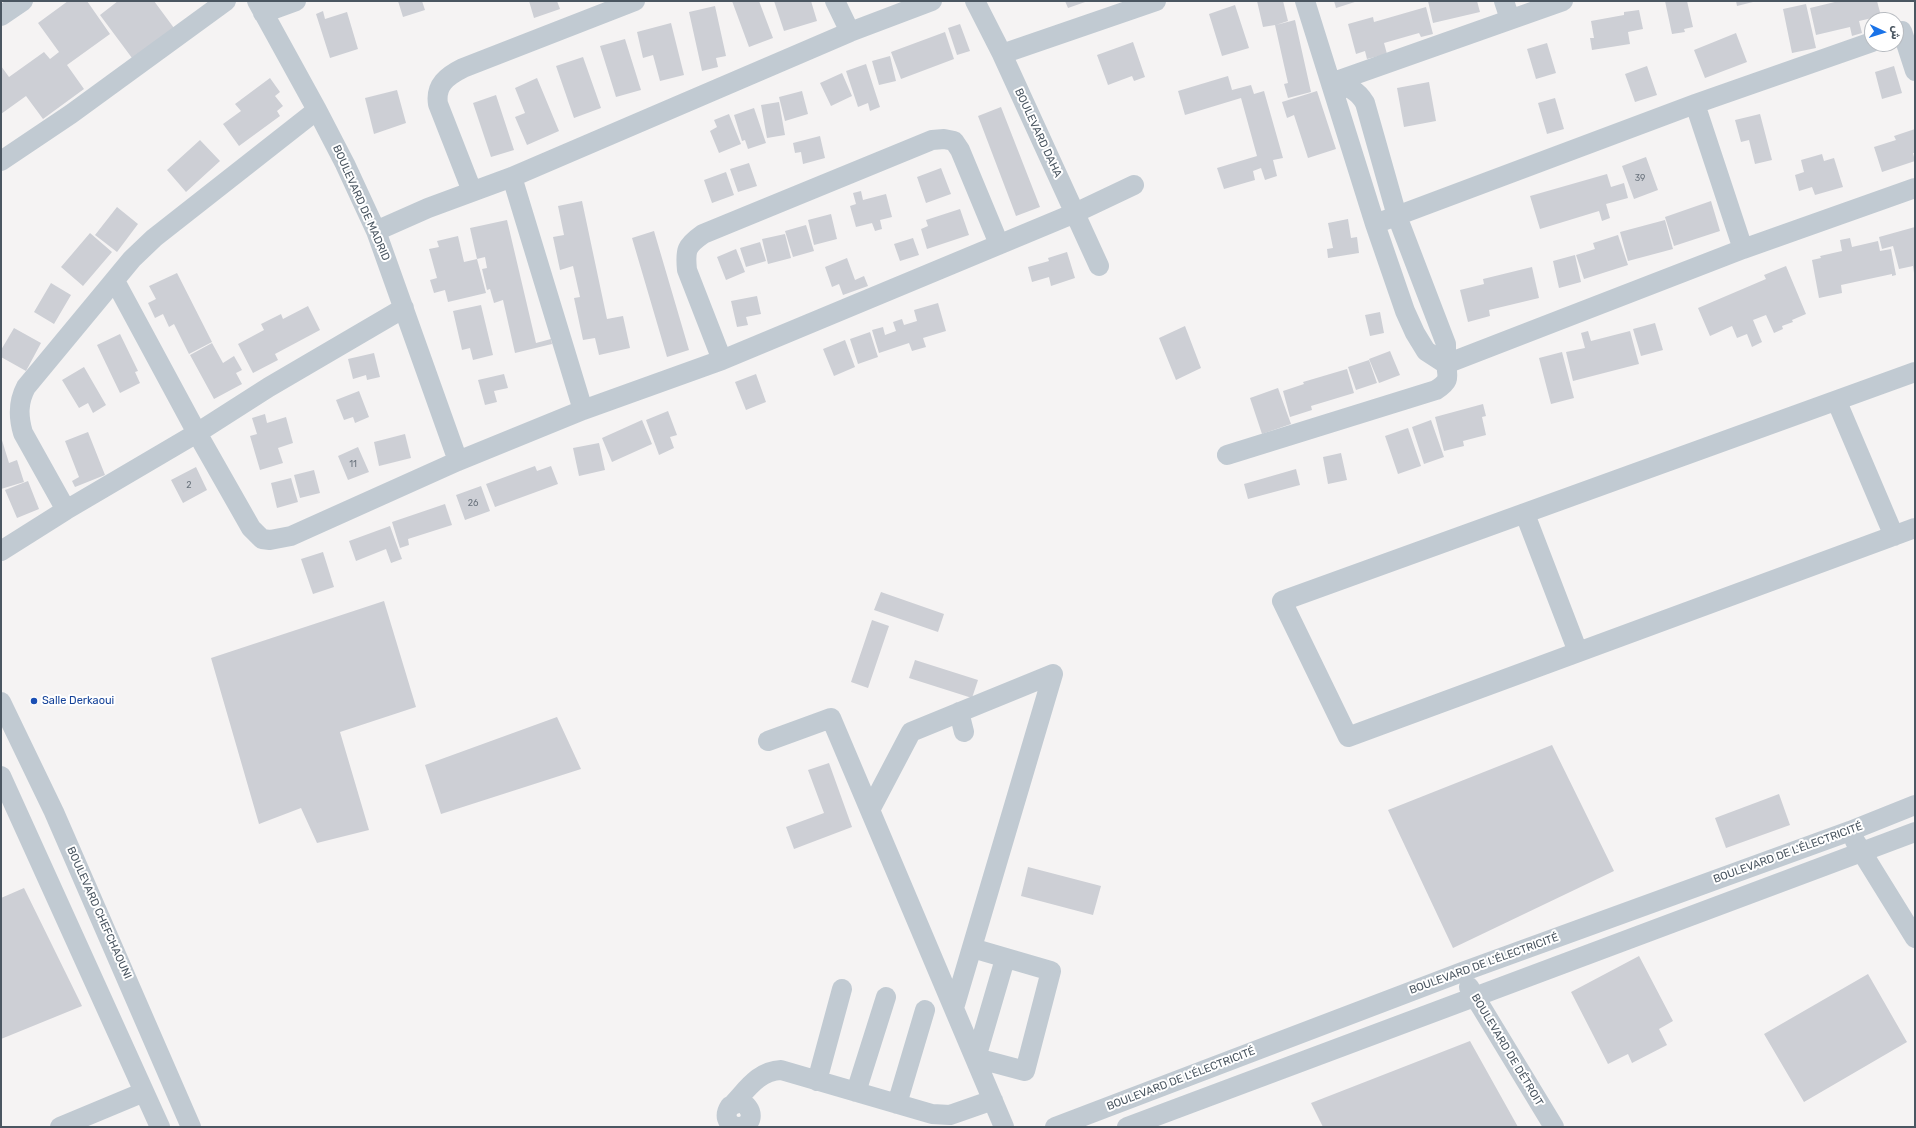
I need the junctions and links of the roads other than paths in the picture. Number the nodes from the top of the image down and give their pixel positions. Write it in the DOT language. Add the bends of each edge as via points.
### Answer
graph roads {
  1 [pos="23,1"];
  2 [pos="226,1"];
  3 [pos="296,1"];
  4 [pos="635,1"];
  5 [pos="835,1"];
  6 [pos="932,1"];
  7 [pos="975,1"];
  8 [pos="1156,1"];
  9 [pos="1305,1"];
  10 [pos="1563,1"];
  11 [pos="260,7"];
  12 [pos="1507,10"];
  13 [pos="1,16"];
  14 [pos="1904,31"];
  15 [pos="850,32"];
  16 [pos="1864,45"];
  17 [pos="1002,54"];
  18 [pos="1915,71"];
  19 [pos="1331,83"];
  20 [pos="1695,104"];
  21 [pos="317,110"];
  22 [pos="1,161"];
  23 [pos="512,176"];
  24 [pos="1134,185"];
  25 [pos="1915,188"];
  26 [pos="472,190"];
  27 [pos="1075,213"];
  28 [pos="1397,216"];
  29 [pos="1375,224"];
  30 [pos="376,231"];
  31 [pos="999,244"];
  32 [pos="1743,249"];
  33 [pos="1099,266"];
  34 [pos="115,281"];
  35 [pos="404,308"];
  36 [pos="722,360"];
  37 [pos="1446,364"];
  38 [pos="1915,372"];
  39 [pos="1838,402"];
  40 [pos="583,410"];
  41 [pos="197,433"];
  42 [pos="1227,455"];
  43 [pos="458,461"];
  44 [pos="66,510"];
  45 [pos="1525,514"];
  46 [pos="1915,528"];
  47 [pos="1894,536"];
  48 [pos="1,551"];
  49 [pos="1578,652"];
  50 [pos="1,702"];
  51 [pos="959,712"];
  52 [pos="964,732"];
  53 [pos="768,741"];
  54 [pos="1,776"];
  55 [pos="1915,805"];
  56 [pos="870,810"];
  57 [pos="1850,830"];
  58 [pos="1915,832"];
  59 [pos="1862,853"];
  60 [pos="1915,938"];
  61 [pos="972,948"];
  62 [pos="1005,959"];
  63 [pos="1462,972"];
  64 [pos="842,989"];
  65 [pos="886,997"];
  66 [pos="1475,997"];
  67 [pos="954,1008"];
  68 [pos="925,1010"];
  69 [pos="976,1058"];
  70 [pos="817,1081"];
  71 [pos="144,1092"];
  72 [pos="856,1092"];
  73 [pos="993,1100"];
  74 [pos="897,1104"];
  75 [pos="1093,1120"];
  76 [pos="746,1126"];
  77 [pos="60,1127"];
  78 [pos="160,1127"];
  79 [pos="191,1127"];
  80 [pos="1004,1127"];
  81 [pos="1055,1127"];
  82 [pos="1127,1127"];
  83 [pos="1554,1127"];
  1 -- 13 [label="street"];
  2 -- 22 [label="street" via="71,114"];
  3 -- 11 [label="street"];
  4 -- 26 [label="street" via="463,68 443,81 438,90 438,104"];
  5 -- 15 [label="street"];
  6 -- 15 [label="street"];
  7 -- 17 [label="street, BOULEVARD DAHA"];
  8 -- 17 [label="street"];
  9 -- 19 [label="street"];
  10 -- 12 [label="street"];
  11 -- 21 [label="street, BOULEVARD DE MADRID"];
  12 -- 19 [label="street"];
  14 -- 18 [label="street"];
  15 -- 23 [label="street"];
  16 -- 20 [label="street"];
  17 -- 27 [label="street, BOULEVARD DAHA"];
  19 -- 28 [label="street" via="1351,88 1360,94 1366,103"];
  19 -- 29 [label="street"];
  20 -- 28 [label="street"];
  20 -- 32 [label="street"];
  21 -- 30 [label="street, BOULEVARD DE MADRID"];
  21 -- 34 [label="street" via="175,220 132,259"];
  23 -- 26 [label="street"];
  23 -- 40 [label="street"];
  24 -- 27 [label="street"];
  25 -- 32 [label="street"];
  26 -- 30 [label="street"];
  27 -- 31 [label="street"];
  27 -- 33 [label="street, BOULEVARD DAHA"];
  28 -- 29 [label="street"];
  28 -- 37 [label="street" via="1446,344"];
  29 -- 37 [label="street" via="1415,333 1426,351"];
  30 -- 35 [label="street, BOULEVARD DE MADRID"];
  31 -- 36 [label="street"];
  31 -- 36 [label="street" via="960,150 954,141 944,139 932,140 703,234 690,244 685,255 687,270"];
  32 -- 37 [label="street"];
  34 -- 41 [label="street"];
  34 -- 44 [label="street" via="26,386 19,406 23,433"];
  35 -- 41 [label="street" via="269,387"];
  35 -- 43 [label="street, BOULEVARD DE MADRID"];
  36 -- 40 [label="street"];
  37 -- 42 [label="street" via="1449,374 1444,385 1436,390"];
  38 -- 39 [label="street"];
  39 -- 45 [label="street"];
  39 -- 47 [label="street"];
  40 -- 43 [label="street"];
  41 -- 43 [label="street" via="251,528 257,535 270,540 291,536"];
  41 -- 44 [label="street"];
  44 -- 48 [label="street"];
  45 -- 49 [label="street"];
  45 -- 49 [label="street" via="1282,601 1348,738"];
  46 -- 47 [label="street"];
  47 -- 49 [label="street"];
  50 -- 79 [label="street, BOULEVARD CHEFCHAOUNI" via="54,812"];
  51 -- 52 [label="street"];
  51 -- 56 [label="street" via="911,732"];
  51 -- 61 [label="street" via="1053,674"];
  53 -- 56 [label="street" via="831,718"];
  54 -- 71 [label="street"];
  55 -- 57 [label="street, BOULEVARD DE L'ÉLECTRICITÉ"];
  56 -- 67 [label="street"];
  57 -- 59 [label="street"];
  57 -- 63 [label="street, BOULEVARD DE L'ÉLECTRICITÉ"];
  58 -- 59 [label="street"];
  59 -- 60 [label="street"];
  59 -- 66 [label="street"];
  61 -- 62 [label="street"];
  61 -- 67 [label="street"];
  62 -- 69 [label="street"];
  62 -- 69 [label="street" via="1051,971 1025,1071"];
  63 -- 66 [label="street, BOULEVARD DE DÉTROIT"];
  63 -- 75 [label="street, BOULEVARD DE L'ÉLECTRICITÉ"];
  64 -- 70 [label="street"];
  65 -- 72 [label="street"];
  66 -- 82 [label="street"];
  66 -- 83 [label="street, BOULEVARD DE DÉTROIT"];
  67 -- 69 [label="street"];
  68 -- 74 [label="street"];
  69 -- 73 [label="street"];
  70 -- 72 [label="street"];
  70 -- 76 [label="street" via="781,1070 766,1072 727,1110 728,1122"];
  71 -- 77 [label="street"];
  71 -- 78 [label="street"];
  72 -- 74 [label="street"];
  73 -- 74 [label="street" via="950,1115 922,1112"];
  73 -- 80 [label="street"];
  75 -- 81 [label="street, BOULEVARD DE L'ÉLECTRICITÉ"];
}
